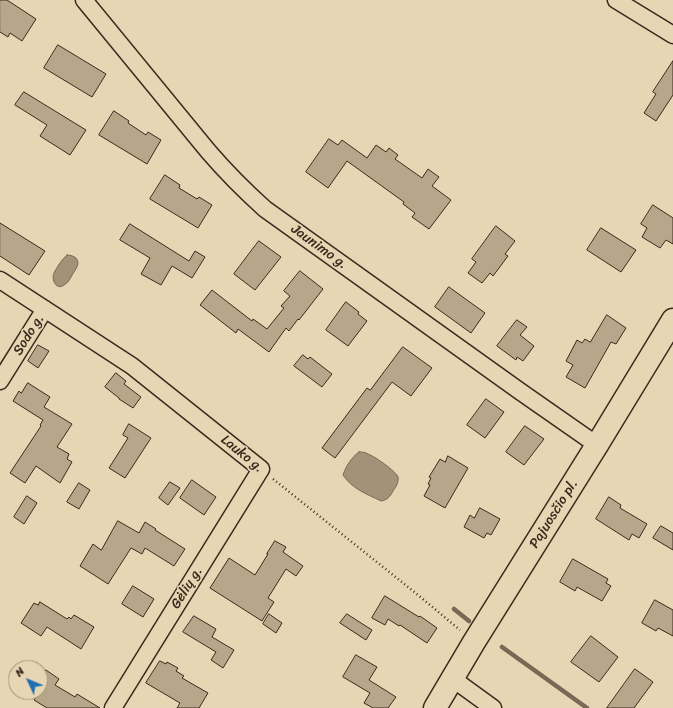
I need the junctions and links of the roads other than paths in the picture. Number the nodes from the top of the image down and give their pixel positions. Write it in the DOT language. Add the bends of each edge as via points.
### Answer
graph roads {
  1 [pos="84,0"];
  2 [pos="616,0"];
  3 [pos="673,35"];
  4 [pos="0,280"];
  5 [pos="45,309"];
  6 [pos="673,320"];
  7 [pos="0,381"];
  8 [pos="598,445"];
  9 [pos="261,469"];
  10 [pos="453,679"];
  11 [pos="113,708"];
  12 [pos="435,708"];
  13 [pos="493,708"];
  1 -- 8 [label="street, Jaunimo g." via="208,151 265,209"];
  2 -- 3 [label="street"];
  4 -- 5 [label="street, Lauko g."];
  5 -- 7 [label="street, Sodo g."];
  5 -- 9 [label="street, Lauko g." via="132,366"];
  6 -- 8 [label="main road, Pajuosčio pl."];
  8 -- 10 [label="main road, Pajuosčio pl."];
  9 -- 11 [label="street, Gėlių g."];
  10 -- 12 [label="main road, Pajuosčio pl."];
  10 -- 13 [label="street"];
}
